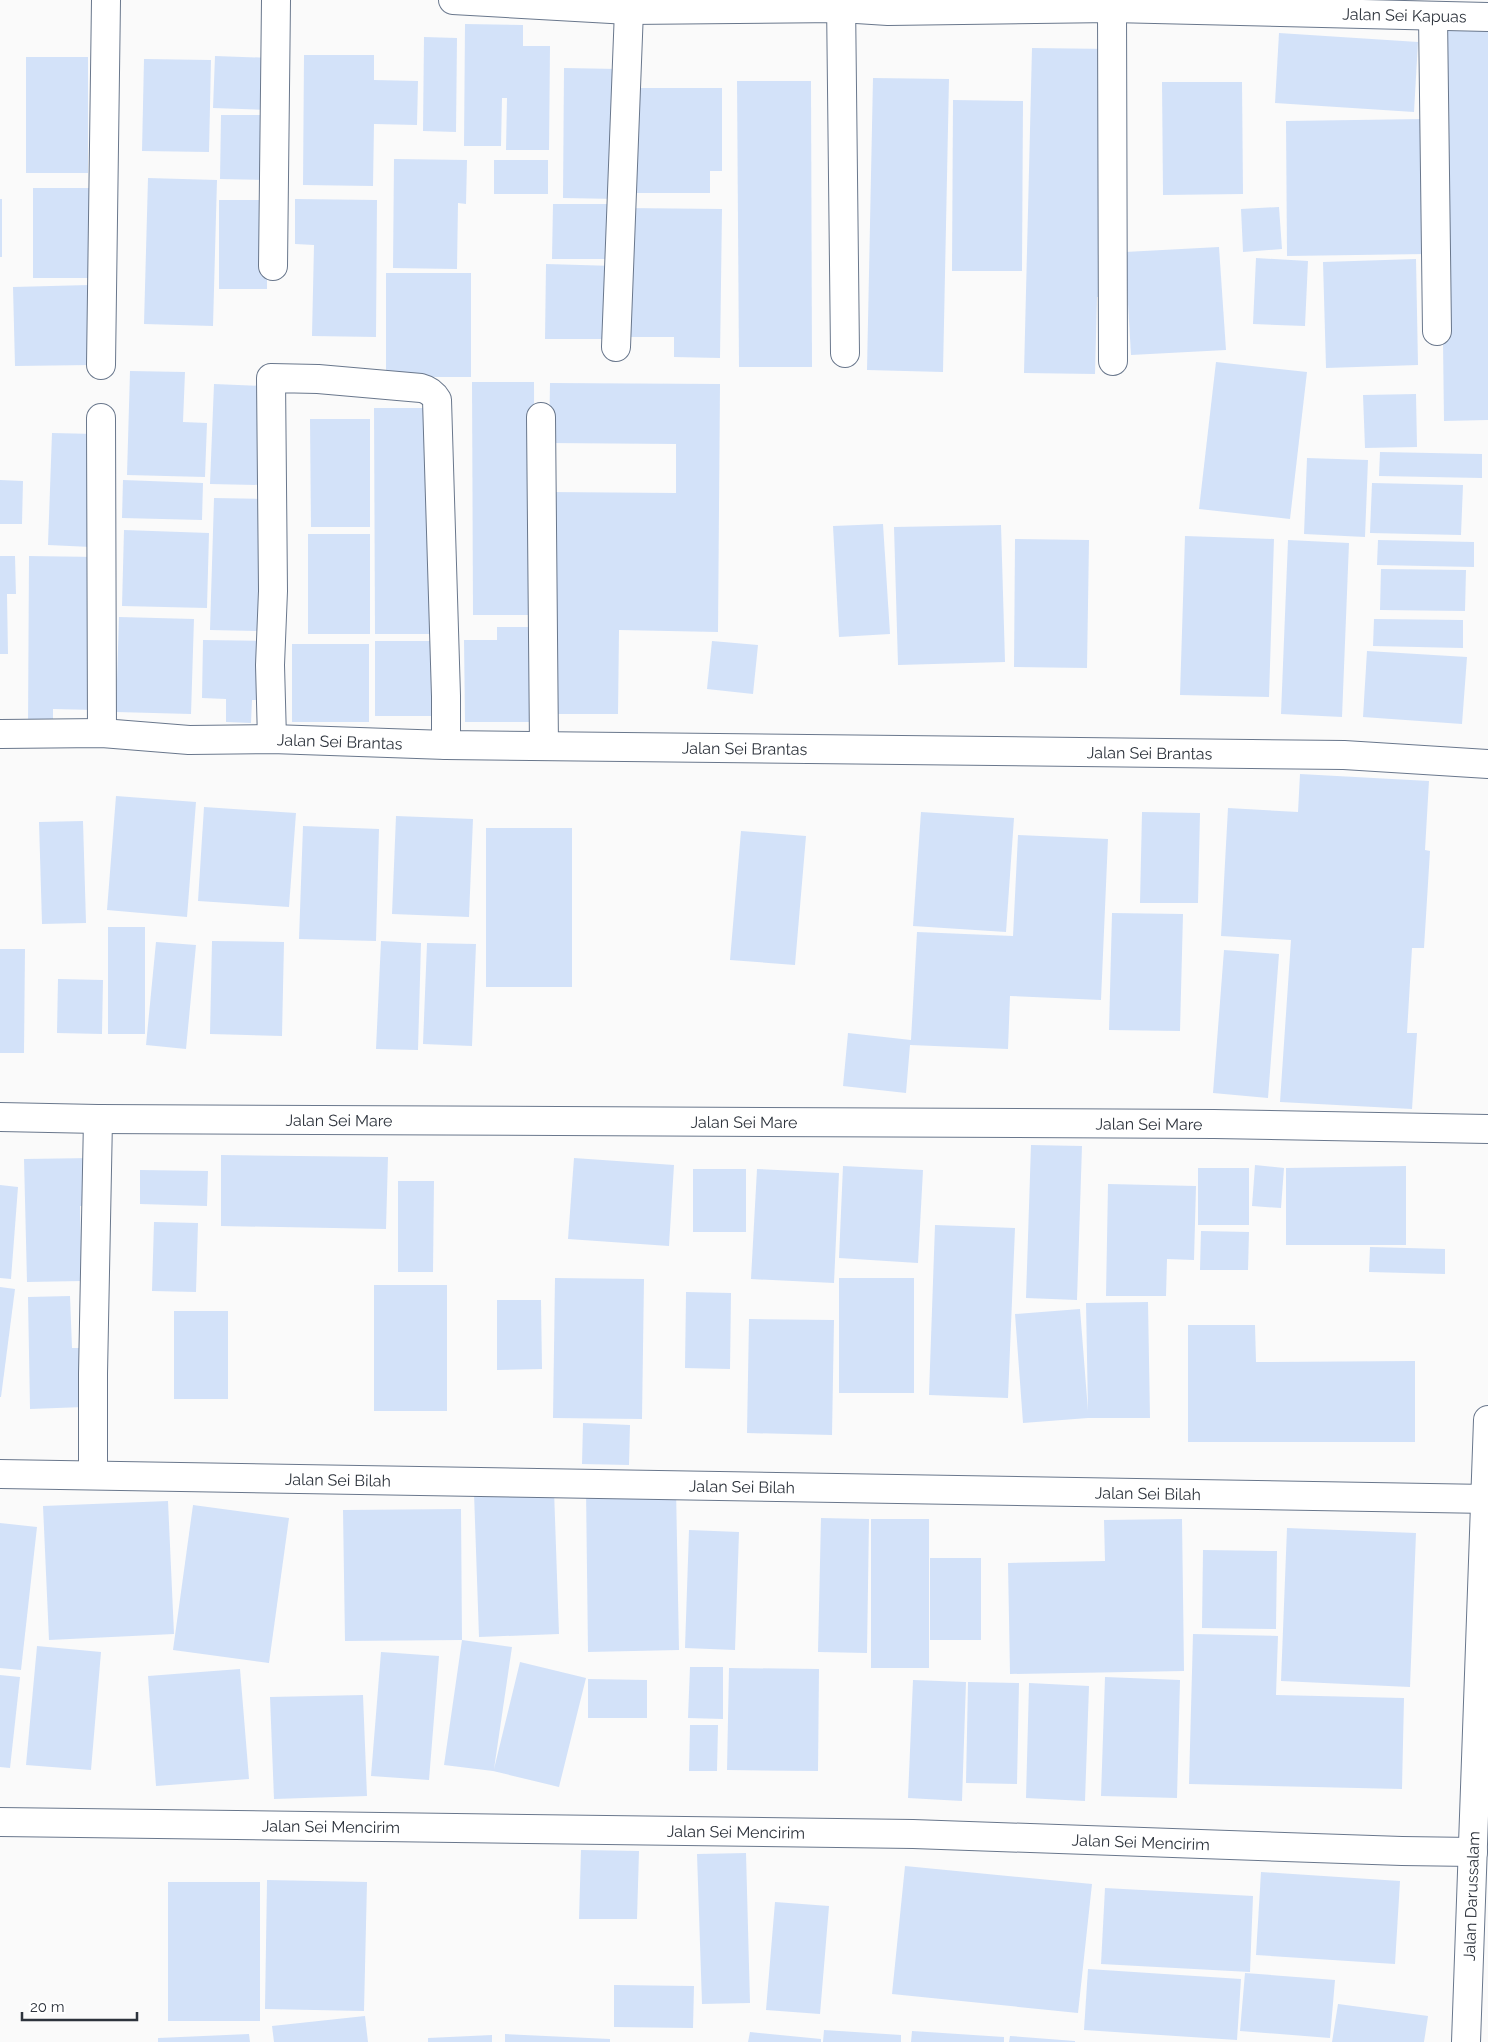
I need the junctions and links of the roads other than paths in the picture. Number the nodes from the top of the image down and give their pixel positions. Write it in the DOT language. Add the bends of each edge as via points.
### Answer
graph roads {
  1 [pos="106,0"];
  2 [pos="276,0"];
  3 [pos="453,0"];
  4 [pos="841,4"];
  5 [pos="1112,8"];
  6 [pos="629,10"];
  7 [pos="1433,16"];
  8 [pos="1488,17"];
  9 [pos="273,266"];
  10 [pos="1437,331"];
  11 [pos="616,347"];
  12 [pos="844,353"];
  13 [pos="1113,361"];
  14 [pos="102,365"];
  15 [pos="541,417"];
  16 [pos="102,418"];
  17 [pos="102,733"];
  18 [pos="0,734"];
  19 [pos="272,739"];
  20 [pos="446,745"];
  21 [pos="544,746"];
  22 [pos="1488,764"];
  23 [pos="0,1116"];
  24 [pos="98,1120"];
  25 [pos="1488,1129"];
  26 [pos="1488,1420"];
  27 [pos="0,1474"];
  28 [pos="93,1475"];
  29 [pos="1486,1499"];
  30 [pos="0,1822"];
  31 [pos="1478,1839"];
  32 [pos="1466,2042"];
  1 -- 14 [label="street"];
  2 -- 9 [label="street"];
  3 -- 6 [label="street, Jalan Sei Kapuas"];
  4 -- 5 [label="street, Jalan Sei Kapuas" via="888,11"];
  4 -- 6 [label="street, Jalan Sei Kapuas"];
  4 -- 12 [label="street"];
  5 -- 7 [label="street, Jalan Sei Kapuas"];
  5 -- 13 [label="street"];
  6 -- 11 [label="street"];
  7 -- 8 [label="street, Jalan Sei Kapuas"];
  7 -- 10 [label="street"];
  15 -- 21 [label="street"];
  16 -- 17 [label="street"];
  17 -- 18 [label="street, Jalan Sei Brantas"];
  17 -- 19 [label="street, Jalan Sei Brantas" via="189,740"];
  19 -- 20 [label="street, Jalan Sei Brantas"];
  19 -- 20 [label="street" via="271,378 318,379 428,389 437,400"];
  20 -- 21 [label="street, Jalan Sei Brantas"];
  21 -- 22 [label="street, Jalan Sei Brantas" via="1344,755"];
  23 -- 24 [label="street, Jalan Sei Mare"];
  24 -- 25 [label="street, Jalan Sei Mare" via="1214,1124"];
  24 -- 28 [label="street"];
  26 -- 29 [label="street, Jalan Darussalam"];
  27 -- 28 [label="street, Jalan Sei Bilah"];
  28 -- 29 [label="street, Jalan Sei Bilah"];
  29 -- 31 [label="street, Jalan Darussalam"];
  30 -- 31 [label="street, Jalan Sei Mencirim" via="913,1834 1402,1851"];
  31 -- 32 [label="street, Jalan Darussalam"];
}
